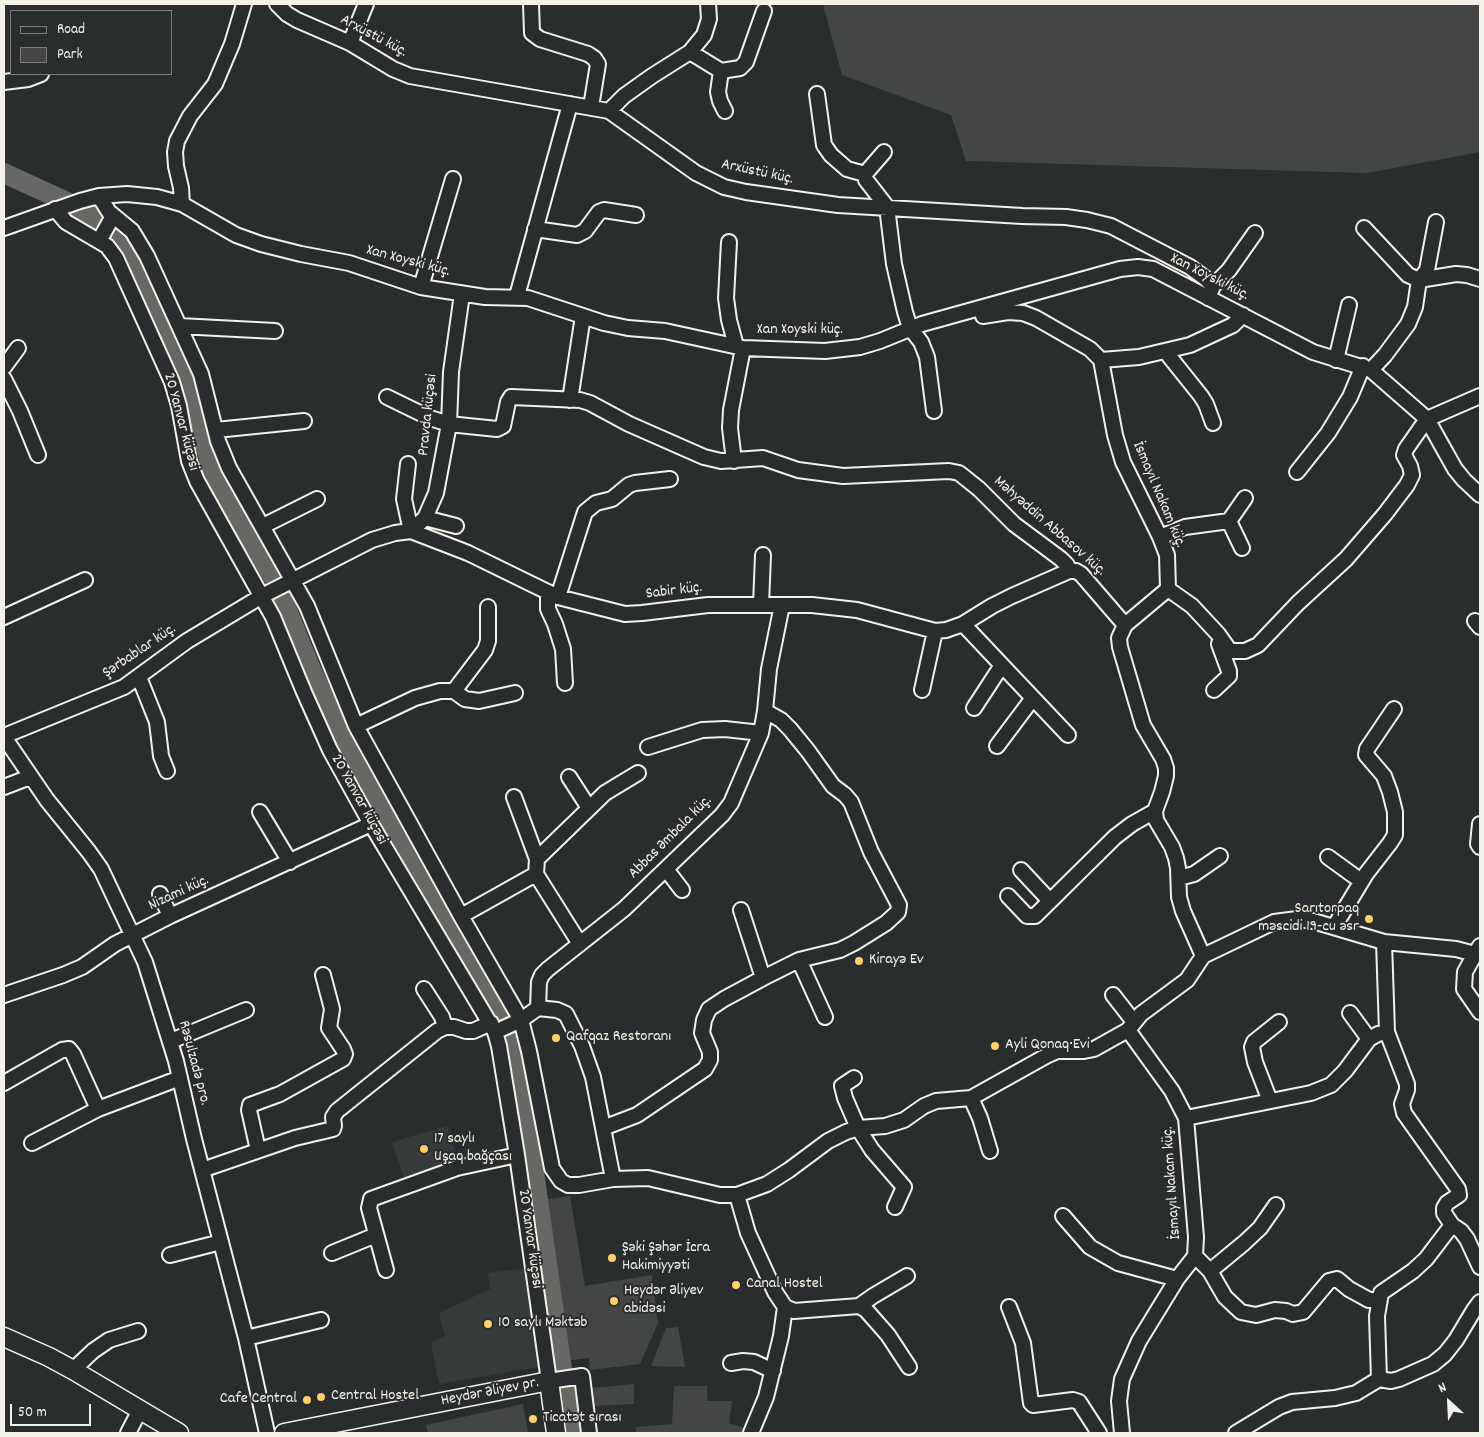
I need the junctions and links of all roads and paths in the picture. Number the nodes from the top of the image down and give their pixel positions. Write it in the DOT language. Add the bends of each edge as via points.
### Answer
graph roads {
  1 [pos="244,4"];
  2 [pos="277,4"];
  3 [pos="366,4"];
  4 [pos="531,4"];
  5 [pos="708,4"];
  6 [pos="764,11"];
  7 [pos="350,43"];
  8 [pos="690,52"];
  9 [pos="721,71"];
  10 [pos="38,75"];
  11 [pos="4,82"];
  12 [pos="817,94"];
  13 [pos="570,104"];
  14 [pos="591,107"];
  15 [pos="610,111"];
  16 [pos="725,111"];
  17 [pos="884,152"];
  18 [pos="865,174"];
  19 [pos="453,179"];
  20 [pos="99,196"];
  21 [pos="182,204"];
  22 [pos="887,207"];
  23 [pos="56,209"];
  24 [pos="636,215"];
  25 [pos="112,217"];
  26 [pos="1436,222"];
  27 [pos="4,228"];
  28 [pos="1364,228"];
  29 [pos="535,229"];
  30 [pos="1255,234"];
  31 [pos="101,238"];
  32 [pos="729,242"];
  33 [pos="1480,279"];
  34 [pos="1419,280"];
  35 [pos="421,287"];
  36 [pos="1210,292"];
  37 [pos="462,294"];
  38 [pos="517,296"];
  39 [pos="1349,305"];
  40 [pos="964,313"];
  41 [pos="1243,315"];
  42 [pos="583,316"];
  43 [pos="179,326"];
  44 [pos="910,328"];
  45 [pos="275,331"];
  46 [pos="740,347"];
  47 [pos="18,348"];
  48 [pos="1165,351"];
  49 [pos="1101,360"];
  50 [pos="1336,360"];
  51 [pos="4,367"];
  52 [pos="1367,368"];
  53 [pos="4,379"];
  54 [pos="1480,396"];
  55 [pos="387,397"];
  56 [pos="570,400"];
  57 [pos="934,411"];
  58 [pos="1427,419"];
  59 [pos="304,421"];
  60 [pos="1213,423"];
  61 [pos="449,424"];
  62 [pos="216,430"];
  63 [pos="38,454"];
  64 [pos="734,460"];
  65 [pos="408,464"];
  66 [pos="1297,472"];
  67 [pos="670,479"];
  68 [pos="1480,495"];
  69 [pos="1245,498"];
  70 [pos="316,499"];
  71 [pos="425,518"];
  72 [pos="1229,521"];
  73 [pos="263,526"];
  74 [pos="456,526"];
  75 [pos="411,531"];
  76 [pos="1160,537"];
  77 [pos="1242,548"];
  78 [pos="763,555"];
  79 [pos="1069,571"];
  80 [pos="85,580"];
  81 [pos="293,580"];
  82 [pos="1168,589"];
  83 [pos="553,595"];
  84 [pos="262,596"];
  85 [pos="760,605"];
  86 [pos="782,605"];
  87 [pos="488,607"];
  88 [pos="4,617"];
  89 [pos="963,624"];
  90 [pos="1125,625"];
  91 [pos="935,631"];
  92 [pos="1221,638"];
  93 [pos="1002,665"];
  94 [pos="139,677"];
  95 [pos="565,683"];
  96 [pos="922,690"];
  97 [pos="1214,690"];
  98 [pos="454,691"];
  99 [pos="515,693"];
  100 [pos="1034,698"];
  101 [pos="974,708"];
  102 [pos="1394,709"];
  103 [pos="765,711"];
  104 [pos="356,726"];
  105 [pos="760,733"];
  106 [pos="1068,735"];
  107 [pos="4,737"];
  108 [pos="997,746"];
  109 [pos="648,748"];
  110 [pos="166,771"];
  111 [pos="638,773"];
  112 [pos="30,777"];
  113 [pos="568,777"];
  114 [pos="4,787"];
  115 [pos="514,798"];
  116 [pos="589,808"];
  117 [pos="1155,811"];
  118 [pos="260,812"];
  119 [pos="371,824"];
  120 [pos="1480,824"];
  121 [pos="1480,848"];
  122 [pos="1220,856"];
  123 [pos="1328,857"];
  124 [pos="537,859"];
  125 [pos="290,862"];
  126 [pos="666,869"];
  127 [pos="1021,870"];
  128 [pos="536,874"];
  129 [pos="1179,878"];
  130 [pos="1362,881"];
  131 [pos="682,890"];
  132 [pos="160,894"];
  133 [pos="1008,896"];
  134 [pos="1050,901"];
  135 [pos="741,910"];
  136 [pos="170,916"];
  137 [pos="461,916"];
  138 [pos="1334,927"];
  139 [pos="133,936"];
  140 [pos="1384,942"];
  141 [pos="580,944"];
  142 [pos="1477,950"];
  143 [pos="1203,956"];
  144 [pos="800,960"];
  145 [pos="323,975"];
  146 [pos="763,978"];
  147 [pos="424,988"];
  148 [pos="4,995"];
  149 [pos="1112,995"];
  150 [pos="538,1008"];
  151 [pos="246,1010"];
  152 [pos="1480,1012"];
  153 [pos="1350,1013"];
  154 [pos="825,1017"];
  155 [pos="521,1020"];
  156 [pos="1278,1022"];
  157 [pos="1131,1026"];
  158 [pos="445,1027"];
  159 [pos="493,1028"];
  160 [pos="1387,1032"];
  161 [pos="1369,1039"];
  162 [pos="171,1041"];
  163 [pos="180,1078"];
  164 [pos="854,1078"];
  165 [pos="4,1083"];
  166 [pos="971,1098"];
  167 [pos="1270,1101"];
  168 [pos="98,1109"];
  169 [pos="1186,1118"];
  170 [pos="603,1128"];
  171 [pos="858,1128"];
  172 [pos="32,1144"];
  173 [pos="258,1150"];
  174 [pos="990,1151"];
  175 [pos="517,1155"];
  176 [pos="202,1170"];
  177 [pos="613,1179"];
  178 [pos="737,1195"];
  179 [pos="1276,1205"];
  180 [pos="895,1207"];
  181 [pos="1064,1216"];
  182 [pos="1452,1225"];
  183 [pos="376,1235"];
  184 [pos="221,1242"];
  185 [pos="332,1253"];
  186 [pos="170,1255"];
  187 [pos="1195,1256"];
  188 [pos="1480,1267"];
  189 [pos="386,1270"];
  190 [pos="1210,1271"];
  191 [pos="907,1276"];
  192 [pos="1177,1279"];
  193 [pos="1379,1300"];
  194 [pos="1480,1302"];
  195 [pos="859,1306"];
  196 [pos="785,1307"];
  197 [pos="1009,1307"];
  198 [pos="321,1320"];
  199 [pos="138,1331"];
  200 [pos="4,1337"];
  201 [pos="246,1338"];
  202 [pos="731,1363"];
  203 [pos="909,1367"];
  204 [pos="73,1370"];
  205 [pos="773,1370"];
  206 [pos="1379,1379"];
  207 [pos="553,1381"];
  208 [pos="140,1410"];
  209 [pos="128,1433"];
  210 [pos="179,1433"];
  211 [pos="266,1433"];
  212 [pos="284,1433"];
  213 [pos="556,1433"];
  214 [pos="589,1433"];
  215 [pos="751,1433"];
  216 [pos="1099,1433"];
  217 [pos="1122,1433"];
  218 [pos="1236,1433"];
  1 -- 21 [label="street" via="215,84 190,116 177,141 176,166"];
  2 -- 7 [label="street, Arxüstü küç." via="298,20"];
  3 -- 7 [label="street"];
  4 -- 14 [label="street" via="532,34 588,54 598,64"];
  5 -- 8 [label="street" via="709,19 704,35"];
  6 -- 9 [label="street" via="746,62 740,68"];
  7 -- 13 [label="street, Arxüstü küç." via="410,76"];
  8 -- 9 [label="street"];
  8 -- 15 [label="street" via="624,96"];
  9 -- 16 [label="street" via="718,92"];
  10 -- 11 [label="street"];
  12 -- 18 [label="street" via="824,145 831,156 847,169"];
  13 -- 14 [label="street, Arxüstü küç."];
  13 -- 29 [label="street"];
  14 -- 15 [label="street, Arxüstü küç."];
  15 -- 22 [label="street, Arxüstü küç." via="696,173 724,186 818,203"];
  17 -- 18 [label="street"];
  18 -- 22 [label="street"];
  19 -- 35 [label="street"];
  20 -- 21 [label="street, Xan Xoyski küç." via="126,194"];
  20 -- 23 [label="street, Xan Xoyski küç."];
  20 -- 25 [label="street"];
  21 -- 35 [label="street, Xan Xoyski küç." via="236,235 261,244 349,263"];
  22 -- 36 [label="street, Arxüstü küç." via="1066,217 1111,226 1190,267 1204,278"];
  22 -- 44 [label="street" via="894,264"];
  23 -- 27 [label="street"];
  23 -- 31 [label="street, 20 Yanvar küçəsi" via="66,222"];
  24 -- 29 [label="street" via="604,210 585,232 577,235"];
  25 -- 31 [label="street"];
  25 -- 43 [label="street" via="137,237"];
  26 -- 34 [label="street" via="1427,270"];
  28 -- 34 [label="street" via="1408,275"];
  29 -- 38 [label="street"];
  30 -- 36 [label="street"];
  31 -- 84 [label="street, 20 Yanvar küçəsi" via="116,258 172,382 189,461 197,481"];
  32 -- 46 [label="street" via="726,298 729,320"];
  33 -- 34 [label="street" via="1456,274"];
  34 -- 52 [label="street" via="1415,307 1408,324 1385,355"];
  35 -- 37 [label="street, Xan Xoyski küç."];
  36 -- 40 [label="street, Xan Xoyski küç." via="1154,269 1138,267 1120,269"];
  36 -- 41 [label="street, Xan Xoyski küç."];
  37 -- 38 [label="street, Xan Xoyski küç."];
  37 -- 61 [label="street, Pravda küçəsi"];
  38 -- 42 [label="street, Xan Xoyski küç."];
  39 -- 50 [label="street"];
  40 -- 44 [label="street, Xan Xoyski küç."];
  40 -- 49 [label="street" via="975,318 1002,312 1023,313 1072,338"];
  41 -- 48 [label="street" via="1233,325 1217,333"];
  41 -- 50 [label="street, Xan Xoyski küç." via="1313,352"];
  42 -- 46 [label="street, Xan Xoyski küç." via="612,325 665,331"];
  42 -- 56 [label="street"];
  43 -- 45 [label="street"];
  43 -- 62 [label="street" via="201,374"];
  44 -- 46 [label="street, Xan Xoyski küç." via="860,347 825,351"];
  44 -- 57 [label="street" via="927,357"];
  46 -- 64 [label="street" via="730,428"];
  47 -- 51 [label="street"];
  48 -- 49 [label="street"];
  48 -- 60 [label="street" via="1201,396"];
  49 -- 76 [label="street, İsmayıl Nakam küç." via="1114,435 1123,462"];
  50 -- 52 [label="street, Xan Xoyski küç."];
  52 -- 58 [label="street, Xan Xoyski küç."];
  52 -- 66 [label="street" via="1332,426"];
  53 -- 63 [label="street"];
  54 -- 58 [label="street"];
  55 -- 61 [label="street, Məhyəddin Abbasov küç."];
  56 -- 61 [label="street, Məhyəddin Abbasov küç." via="511,397 501,428"];
  56 -- 64 [label="street, Məhyəddin Abbasov küç." via="590,404 704,457 721,462"];
  58 -- 68 [label="street, Xan Xoyski küç." via="1455,469"];
  58 -- 92 [label="street" via="1406,449 1404,456 1412,475 1407,485 1346,559 1258,645 1245,651 1230,651"];
  59 -- 62 [label="street"];
  61 -- 71 [label="street, Pravda küçəsi" via="436,494"];
  62 -- 73 [label="street" via="229,468"];
  64 -- 79 [label="street, Məhyəddin Abbasov küç." via="763,458 798,470 843,476 959,473 1014,524 1061,559"];
  65 -- 75 [label="street" via="404,499"];
  67 -- 83 [label="street" via="635,482 612,499 596,503 585,512"];
  69 -- 72 [label="street"];
  70 -- 73 [label="street"];
  71 -- 74 [label="street"];
  71 -- 75 [label="street, Pravda küçəsi"];
  72 -- 76 [label="street" via="1185,527"];
  72 -- 77 [label="street"];
  73 -- 81 [label="street"];
  75 -- 81 [label="street" via="372,540"];
  75 -- 83 [label="street, Sabir küç." via="468,553"];
  76 -- 82 [label="street, İsmayıl Nakam küç." via="1167,555"];
  78 -- 85 [label="street"];
  79 -- 89 [label="street, Sabir küç." via="1012,596"];
  79 -- 90 [label="street, Məhyəddin Abbasov küç." via="1081,574"];
  80 -- 88 [label="street"];
  81 -- 84 [label="street, Şərbablar küç."];
  81 -- 104 [label="street" via="307,606"];
  82 -- 90 [label="street"];
  82 -- 92 [label="street" via="1192,606"];
  83 -- 85 [label="street, Sabir küç." via="625,614 708,605"];
  83 -- 95 [label="street" via="548,609 562,649"];
  84 -- 94 [label="street, Şərbablar küç." via="187,641"];
  84 -- 119 [label="street, 20 Yanvar küçəsi" via="324,738"];
  85 -- 86 [label="street, Sabir küç."];
  86 -- 91 [label="street, Sabir küç." via="857,610"];
  86 -- 103 [label="street, Abbas Əmbala küç." via="769,669"];
  87 -- 98 [label="street" via="485,650"];
  89 -- 91 [label="street, Sabir küç."];
  89 -- 93 [label="street"];
  90 -- 117 [label="street" via="1119,638 1128,679 1143,724 1166,768"];
  91 -- 96 [label="street"];
  92 -- 97 [label="street" via="1219,644 1229,676"];
  93 -- 100 [label="street"];
  93 -- 101 [label="street"];
  94 -- 107 [label="street, Şərbablar küç." via="105,696"];
  94 -- 110 [label="street" via="157,722"];
  98 -- 99 [label="street" via="465,699 479,701"];
  98 -- 104 [label="street" via="415,698"];
  100 -- 106 [label="street"];
  100 -- 108 [label="street"];
  102 -- 130 [label="street" via="1366,755 1384,776 1390,792 1395,812 1395,834"];
  103 -- 105 [label="street, Abbas Əmbala küç."];
  103 -- 144 [label="street" via="790,729 833,786 851,802 871,852 899,905 898,912 886,923 854,944"];
  104 -- 137 [label="street"];
  105 -- 109 [label="street" via="702,730"];
  105 -- 126 [label="street, Abbas Əmbala küç." via="722,815"];
  107 -- 112 [label="street, Rəsulzadə pro."];
  111 -- 116 [label="street" via="605,793"];
  112 -- 114 [label="street"];
  112 -- 139 [label="street, Rəsulzadə pro." via="90,852"];
  113 -- 116 [label="street"];
  115 -- 124 [label="street"];
  116 -- 124 [label="street"];
  117 -- 129 [label="street" via="1156,820 1176,858"];
  117 -- 134 [label="street" via="1115,837"];
  118 -- 125 [label="street"];
  119 -- 125 [label="street, Nizami küç."];
  119 -- 159 [label="street, 20 Yanvar küçəsi"];
  120 -- 121 [label="street"];
  122 -- 129 [label="street" via="1194,874"];
  123 -- 130 [label="street"];
  124 -- 128 [label="street"];
  125 -- 136 [label="street, Nizami küç."];
  126 -- 131 [label="street"];
  126 -- 141 [label="street, Abbas Əmbala küç." via="624,909"];
  127 -- 134 [label="street"];
  128 -- 137 [label="street"];
  128 -- 141 [label="street"];
  129 -- 143 [label="street" via="1183,911"];
  130 -- 138 [label="street"];
  132 -- 136 [label="street"];
  133 -- 134 [label="street" via="1027,916 1034,916"];
  135 -- 146 [label="street"];
  136 -- 139 [label="street, Nizami küç."];
  137 -- 155 [label="street"];
  138 -- 140 [label="street"];
  138 -- 143 [label="street" via="1297,919 1274,922"];
  139 -- 148 [label="street, Nizami küç." via="63,976"];
  139 -- 162 [label="street, Rəsulzadə pro."];
  140 -- 142 [label="street"];
  140 -- 160 [label="street"];
  141 -- 150 [label="street, Abbas Əmbala küç." via="542,975"];
  142 -- 152 [label="street" via="1465,972 1464,989"];
  143 -- 157 [label="street" via="1187,980 1155,1002"];
  144 -- 146 [label="street"];
  144 -- 154 [label="street"];
  145 -- 173 [label="street" via="332,1009 329,1028 345,1054 343,1059 280,1094 250,1105"];
  146 -- 170 [label="street" via="709,1009 702,1033 710,1052 705,1069 637,1115"];
  147 -- 158 [label="street"];
  149 -- 157 [label="street, İsmayıl Nakam küç."];
  150 -- 155 [label="street"];
  150 -- 170 [label="street" via="557,1010 570,1020 588,1062"];
  151 -- 162 [label="street"];
  153 -- 161 [label="street"];
  155 -- 159 [label="street"];
  155 -- 177 [label="street" via="552,1168 568,1185"];
  156 -- 167 [label="street" via="1254,1042 1252,1048"];
  157 -- 166 [label="street" via="1094,1049 1058,1051 1048,1055"];
  157 -- 169 [label="street, İsmayıl Nakam küç."];
  158 -- 159 [label="street" via="466,1031"];
  158 -- 173 [label="street" via="337,1111 332,1130"];
  159 -- 175 [label="street, 20 Yanvar küçəsi"];
  160 -- 161 [label="street"];
  160 -- 182 [label="street" via="1407,1084 1402,1104 1404,1113 1460,1192 1444,1208"];
  161 -- 167 [label="street" via="1331,1085 1311,1093"];
  162 -- 163 [label="street, Rəsulzadə pro."];
  163 -- 168 [label="street"];
  163 -- 176 [label="street, Rəsulzadə pro."];
  164 -- 171 [label="street" via="842,1086"];
  165 -- 168 [label="street" via="62,1050 69,1050"];
  166 -- 171 [label="street" via="936,1101 904,1120"];
  166 -- 174 [label="street"];
  167 -- 169 [label="street"];
  168 -- 172 [label="street"];
  169 -- 187 [label="street, İsmayıl Nakam küç."];
  170 -- 177 [label="street"];
  171 -- 178 [label="street" via="828,1141 767,1184"];
  171 -- 180 [label="street" via="904,1187"];
  173 -- 176 [label="street"];
  175 -- 183 [label="street" via="457,1168 371,1199 369,1208"];
  175 -- 207 [label="street, 20 Yanvar küçəsi"];
  176 -- 184 [label="street, Rəsulzadə pro."];
  177 -- 178 [label="street" via="648,1178 720,1195"];
  178 -- 196 [label="street" via="748,1233"];
  179 -- 190 [label="street" via="1260,1228"];
  181 -- 192 [label="street" via="1090,1247 1118,1263"];
  182 -- 188 [label="street" via="1467,1239"];
  182 -- 193 [label="street" via="1426,1259 1385,1289"];
  183 -- 185 [label="street"];
  183 -- 189 [label="street"];
  184 -- 186 [label="street"];
  184 -- 201 [label="street, Rəsulzadə pro."];
  187 -- 190 [label="street"];
  187 -- 192 [label="street, İsmayıl Nakam küç."];
  190 -- 193 [label="street" via="1225,1297 1241,1312 1248,1314 1275,1310 1293,1314 1303,1312 1329,1281 1337,1279 1369,1300"];
  191 -- 195 [label="street"];
  192 -- 217 [label="street, İsmayıl Nakam küç." via="1139,1341 1122,1379 1119,1401"];
  193 -- 206 [label="street"];
  194 -- 206 [label="street" via="1456,1340 1433,1364 1399,1380"];
  195 -- 196 [label="street" via="794,1311"];
  195 -- 203 [label="street" via="888,1335"];
  196 -- 205 [label="street"];
  197 -- 216 [label="street" via="1023,1343 1030,1403 1079,1402"];
  198 -- 201 [label="street"];
  199 -- 204 [label="street" via="108,1340"];
  200 -- 204 [label="main road"];
  201 -- 211 [label="street, Rəsulzadə pro."];
  202 -- 205 [label="street" via="754,1362"];
  204 -- 208 [label="main road"];
  205 -- 215 [label="street"];
  206 -- 218 [label="street" via="1356,1393 1292,1402"];
  207 -- 212 [label="main road, Heydər Əliyev pr."];
  207 -- 213 [label="main road, 20 Yanvar küçəsi"];
  207 -- 214 [label="street" via="577,1377"];
  208 -- 209 [label="street"];
  208 -- 210 [label="main road"];
}
